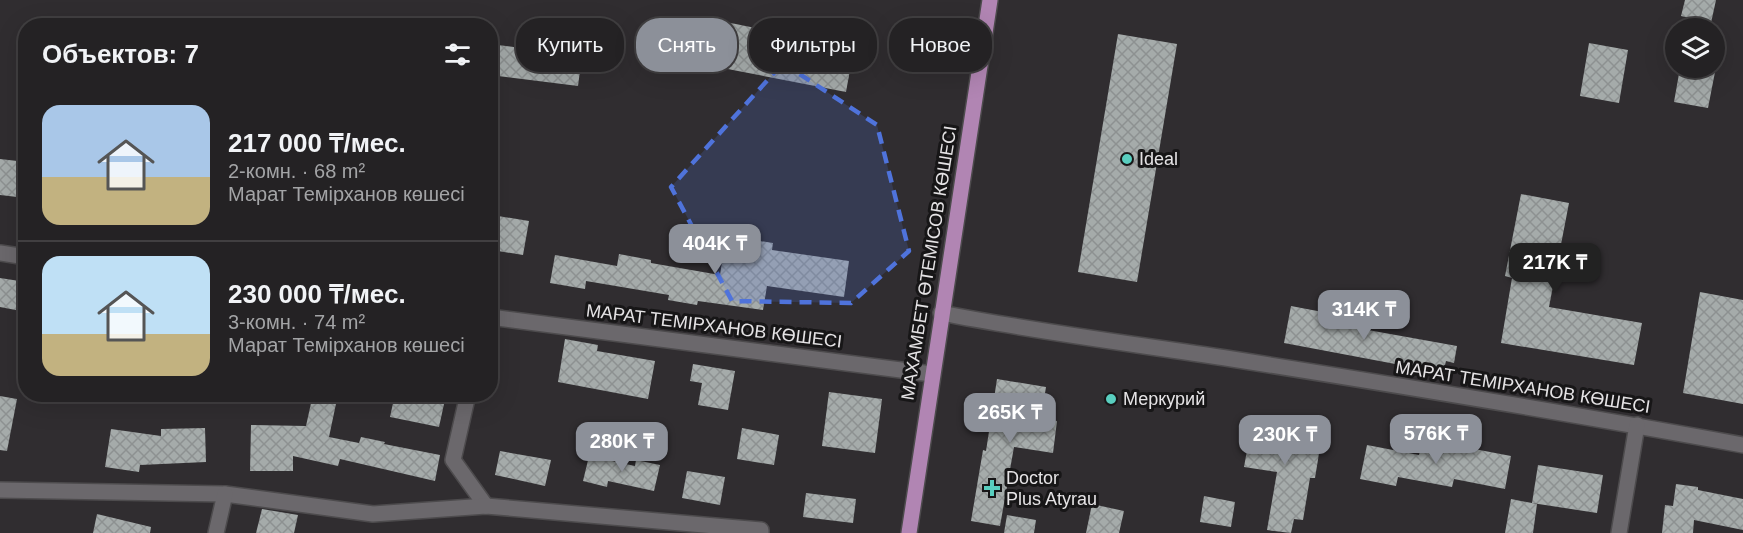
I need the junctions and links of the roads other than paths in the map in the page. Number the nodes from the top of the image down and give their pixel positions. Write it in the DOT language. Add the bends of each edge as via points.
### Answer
graph roads {
  1 [pos="990,0"];
  2 [pos="0,253"];
  3 [pos="18,256"];
  4 [pos="941,313"];
  5 [pos="498,318"];
  6 [pos="932,374"];
  7 [pos="466,402"];
  8 [pos="1636,425"];
  9 [pos="1743,445"];
  10 [pos="0,490"];
  11 [pos="225,494"];
  12 [pos="486,506"];
  13 [pos="761,531"];
  14 [pos="216,533"];
  15 [pos="909,533"];
  16 [pos="1619,533"];
  1 -- 4 [label="main road, МАХАМБЕТ ӨТЕМІСОВ КӨШЕСІ"];
  2 -- 3 [label="street"];
  4 -- 6 [label="main road, МАХАМБЕТ ӨТЕМІСОВ КӨШЕСІ"];
  4 -- 8 [label="street, МАРАТ ТЕМІРХАНОВ КӨШЕСІ"];
  5 -- 6 [label="street, МАРАТ ТЕМІРХАНОВ КӨШЕСІ"];
  6 -- 15 [label="main road, МАХАМБЕТ ӨТЕМІСОВ КӨШЕСІ"];
  7 -- 12 [label="street" via="453,460"];
  8 -- 9 [label="street, МАРАТ ТЕМІРХАНОВ КӨШЕСІ"];
  8 -- 16 [label="street"];
  10 -- 11 [label="street"];
  11 -- 12 [label="street" via="374,514"];
  11 -- 14 [label="street"];
  12 -- 13 [label="street"];
}
